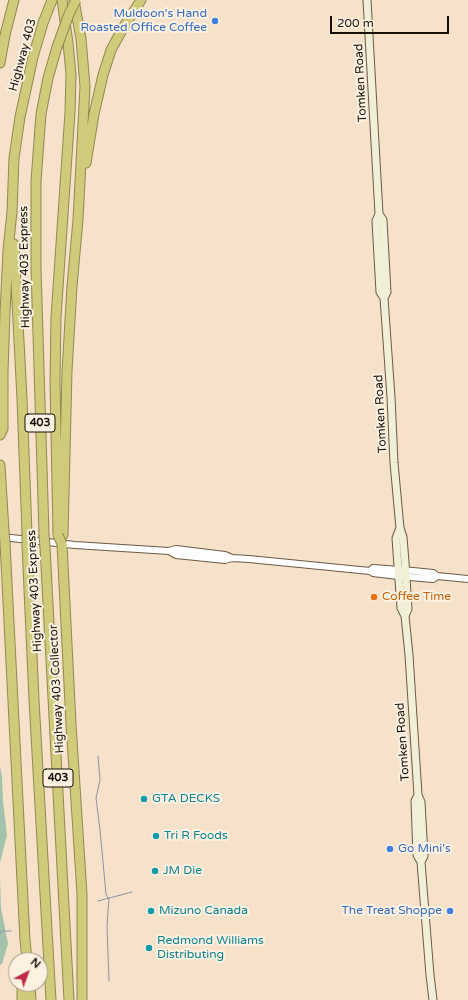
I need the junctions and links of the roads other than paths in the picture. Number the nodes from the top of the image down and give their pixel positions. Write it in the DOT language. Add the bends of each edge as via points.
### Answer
graph roads {
  1 [pos="14,0"];
  2 [pos="52,0"];
  3 [pos="62,0"];
  4 [pos="75,0"];
  5 [pos="141,0"];
  6 [pos="367,0"];
  7 [pos="0,63"];
  8 [pos="12,212"];
  9 [pos="78,220"];
  10 [pos="0,434"];
  11 [pos="0,465"];
  12 [pos="3,537"];
  13 [pos="61,541"];
  14 [pos="402,573"];
  15 [pos="468,579"];
  16 [pos="82,894"];
  17 [pos="25,940"];
  18 [pos="24,952"];
  19 [pos="27,952"];
  20 [pos="51,1000"];
  21 [pos="69,1000"];
  22 [pos="82,1000"];
  23 [pos="88,1000"];
  24 [pos="434,1000"];
  1 -- 7 [label="highway"];
  2 -- 8 [label="highway, Highway 403 / 403" via="33,57 20,117 14,158"];
  3 -- 13 [label="highway" via="71,74 56,324 56,477"];
  4 -- 9 [label="highway" via="85,86"];
  4 -- 21 [label="highway, Highway 403 Express / 403, bridge" via="48,78 41,114 36,181 44,534"];
  5 -- 9 [label="highway" via="111,50 103,75 94,114"];
  6 -- 14 [label="main road, Tomken Road" via="379,214 383,220 387,292 384,298 400,528 396,538"];
  8 -- 10 [label="highway" via="5,313 3,428"];
  8 -- 20 [label="highway, Highway 403 Express / 403, bridge" via="34,700"];
  9 -- 13 [label="highway" via="67,371"];
  11 -- 12 [label="highway"];
  12 -- 14 [label="street" via="75,545 169,551 176,549 232,558 373,573"];
  12 -- 17 [label="highway"];
  13 -- 16 [label="highway, Highway 403 Collector / 403"];
  14 -- 15 [label="street" via="433,580 437,576"];
  14 -- 24 [label="main road, Tomken Road" via="401,608 405,616 418,795 415,801 417,855 421,862"];
  16 -- 22 [label="highway, Highway 403 Collector / 403"];
  16 -- 23 [label="highway"];
  17 -- 18 [label="highway"];
  17 -- 19 [label="highway"];
}
